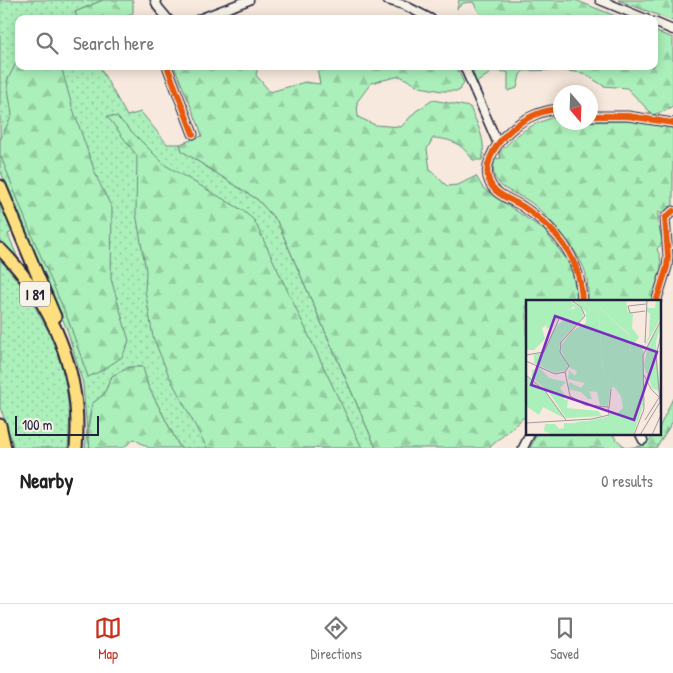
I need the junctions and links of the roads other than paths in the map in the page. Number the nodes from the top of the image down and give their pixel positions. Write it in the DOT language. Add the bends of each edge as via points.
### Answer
graph roads {
  1 [pos="155,0"];
  2 [pos="249,0"];
  3 [pos="387,0"];
  4 [pos="600,0"];
  5 [pos="165,15"];
  6 [pos="210,15"];
  7 [pos="423,15"];
  8 [pos="636,15"];
  9 [pos="658,24"];
  10 [pos="673,30"];
  11 [pos="169,70"];
  12 [pos="466,70"];
  13 [pos="553,109"];
  14 [pos="598,116"];
  15 [pos="673,124"];
  16 [pos="193,134"];
  17 [pos="498,144"];
  18 [pos="0,186"];
  19 [pos="673,211"];
  20 [pos="0,249"];
  21 [pos="582,300"];
  22 [pos="657,300"];
  23 [pos="62,345"];
  24 [pos="0,426"];
  25 [pos="0,435"];
  26 [pos="529,436"];
  27 [pos="5,448"];
  28 [pos="76,448"];
  29 [pos="523,448"];
  1 -- 5 [label="street"];
  2 -- 6 [label="street"];
  3 -- 7 [label="street"];
  4 -- 8 [label="street"];
  9 -- 10 [label="street"];
  11 -- 16 [label="street"];
  12 -- 17 [label="street"];
  13 -- 17 [label="street" via="512,128"];
  14 -- 15 [label="street" via="628,116"];
  17 -- 21 [label="street" via="487,166 490,182 504,197 546,224 569,250 579,272"];
  18 -- 23 [label="highway" via="57,320"];
  19 -- 22 [label="street" via="665,218 667,267"];
  20 -- 23 [label="highway, I 81" via="34,292"];
  23 -- 28 [label="highway, I 81" via="74,386 78,423"];
  24 -- 27 [label="highway"];
  25 -- 27 [label="highway"];
  26 -- 29 [label="street"];
}
